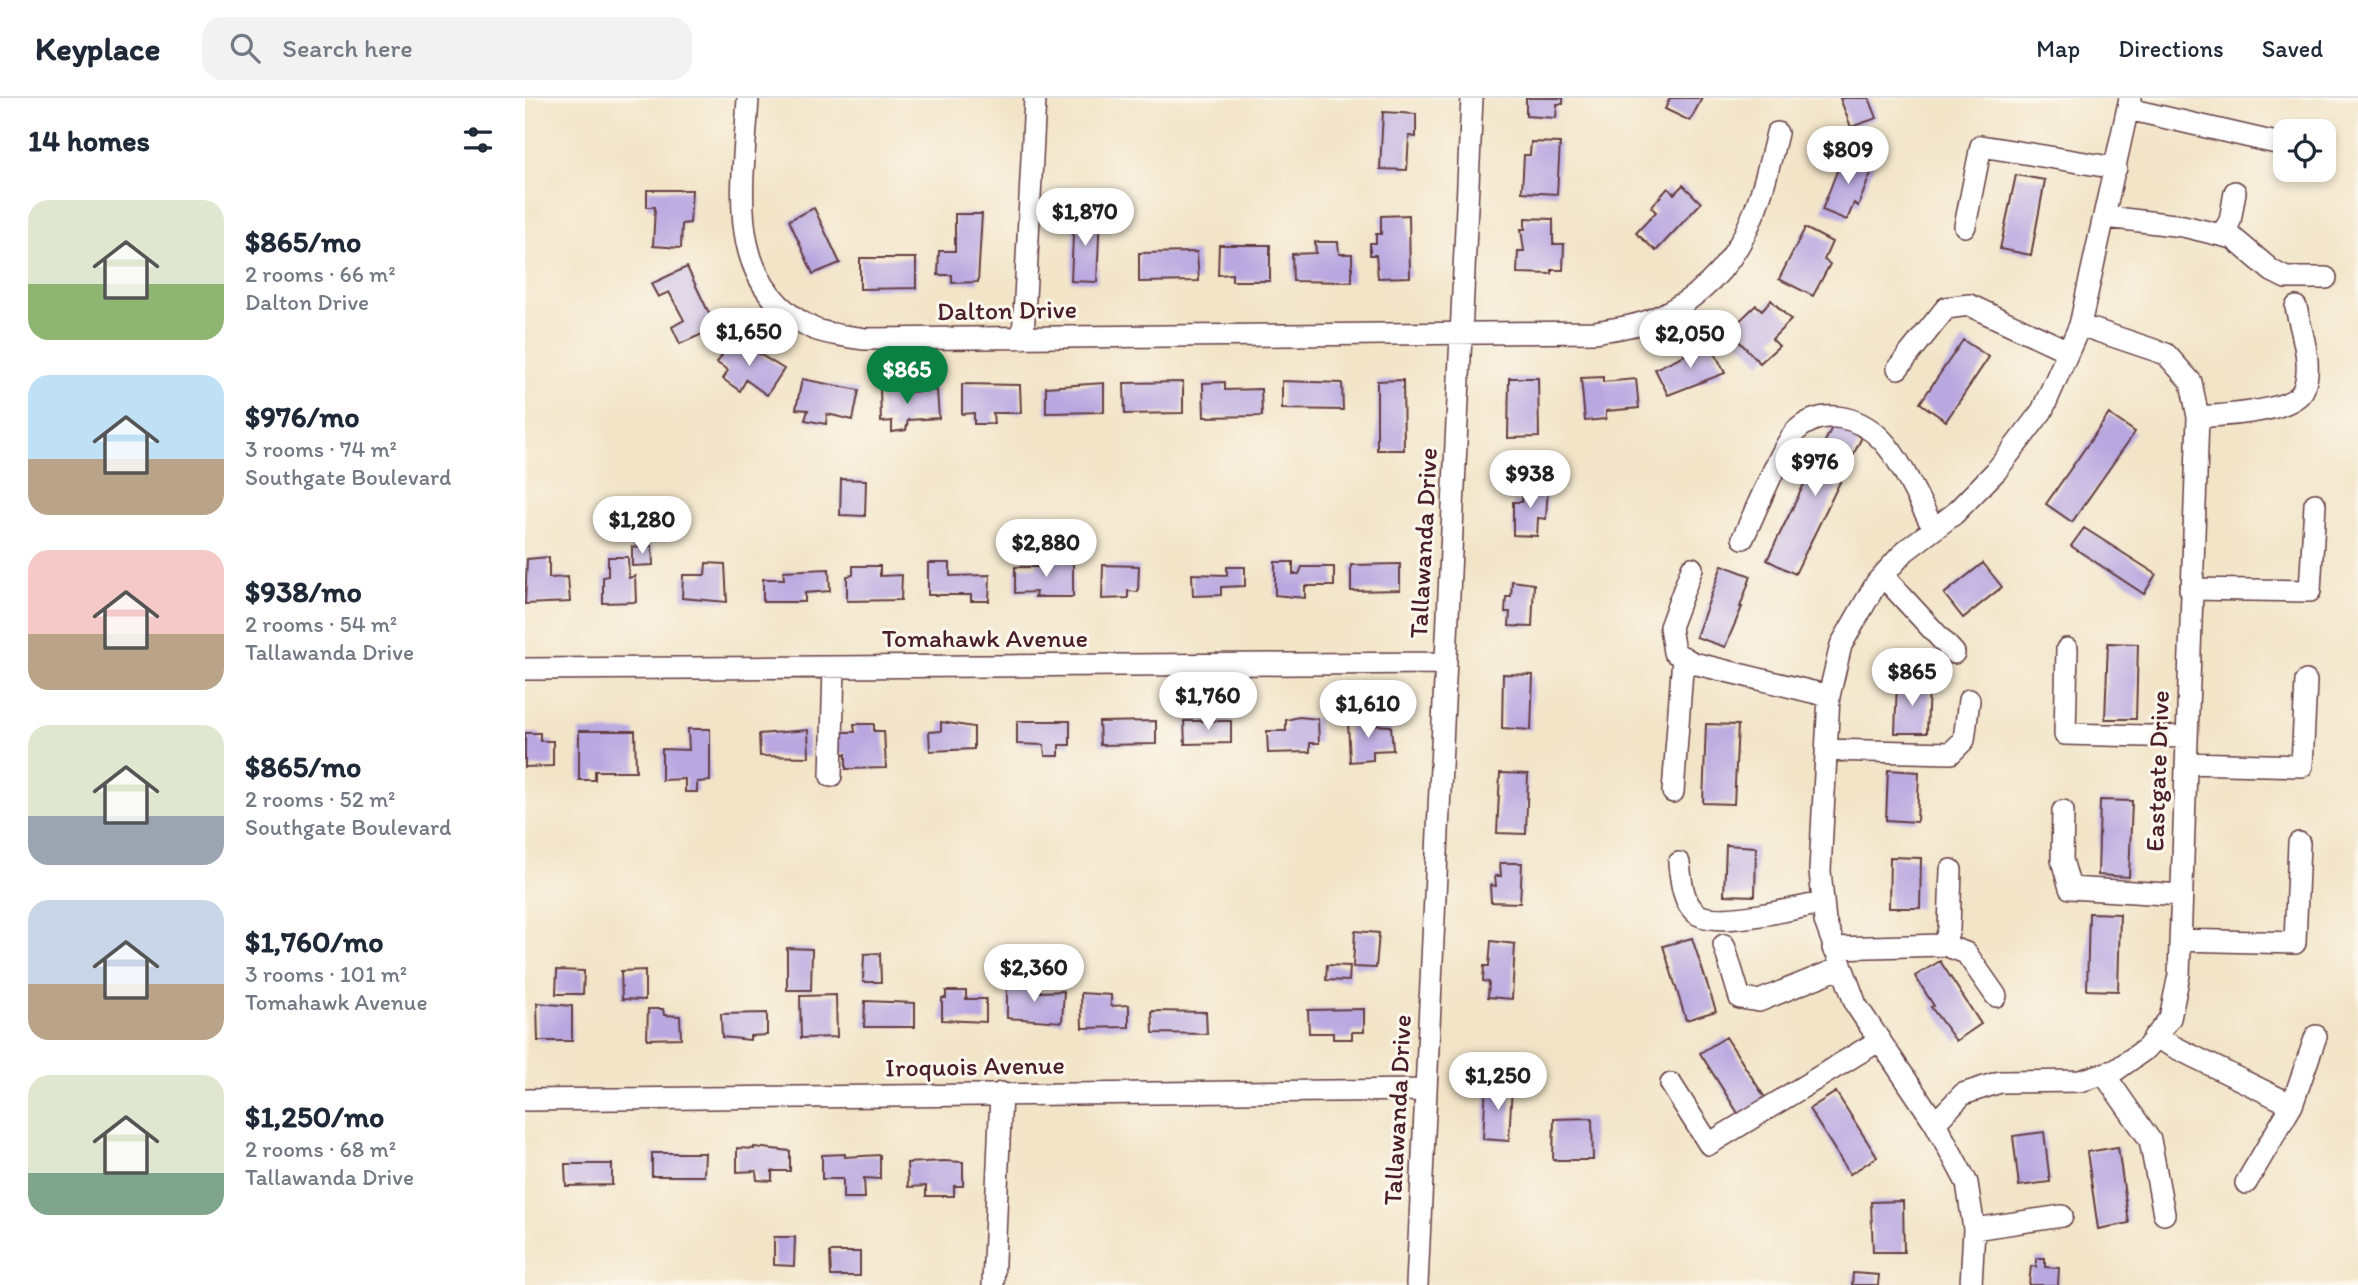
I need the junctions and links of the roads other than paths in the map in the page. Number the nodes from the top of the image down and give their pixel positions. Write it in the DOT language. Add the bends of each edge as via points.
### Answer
graph roads {
  1 [pos="748,98"];
  2 [pos="1035,98"];
  3 [pos="1472,98"];
  4 [pos="2129,103"];
  5 [pos="1777,133"];
  6 [pos="2273,142"];
  7 [pos="2116,168"];
  8 [pos="2235,191"];
  9 [pos="2106,217"];
  10 [pos="1965,226"];
  11 [pos="2221,235"];
  12 [pos="2326,278"];
  13 [pos="2296,307"];
  14 [pos="2080,324"];
  15 [pos="1461,332"];
  16 [pos="1023,338"];
  17 [pos="2069,351"];
  18 [pos="1898,368"];
  19 [pos="2199,417"];
  20 [pos="2315,504"];
  21 [pos="1934,529"];
  22 [pos="1743,538"];
  23 [pos="1692,568"];
  24 [pos="1882,576"];
  25 [pos="2190,589"];
  26 [pos="2067,649"];
  27 [pos="1954,653"];
  28 [pos="1683,657"];
  29 [pos="1445,663"];
  30 [pos="834,667"];
  31 [pos="525,669"];
  32 [pos="2306,681"];
  33 [pos="1829,696"];
  34 [pos="1969,700"];
  35 [pos="2186,737"];
  36 [pos="1826,750"];
  37 [pos="2186,762"];
  38 [pos="831,776"];
  39 [pos="1673,792"];
  40 [pos="2063,811"];
  41 [pos="2299,843"];
  42 [pos="1679,863"];
  43 [pos="1951,870"];
  44 [pos="2182,895"];
  45 [pos="1823,902"];
  46 [pos="2181,940"];
  47 [pos="1944,945"];
  48 [pos="1724,946"];
  49 [pos="1837,958"];
  50 [pos="1996,996"];
  51 [pos="2316,1036"];
  52 [pos="2154,1037"];
  53 [pos="1879,1040"];
  54 [pos="2104,1074"];
  55 [pos="1671,1084"];
  56 [pos="1425,1090"];
  57 [pos="1001,1093"];
  58 [pos="525,1100"];
  59 [pos="2293,1105"];
  60 [pos="1935,1124"];
  61 [pos="2246,1183"];
  62 [pos="2164,1214"];
  63 [pos="2062,1216"];
  64 [pos="1974,1229"];
  65 [pos="993,1285"];
  66 [pos="1417,1285"];
  67 [pos="1971,1285"];
  1 -- 16 [label="street, Dalton Drive" via="742,225 754,272 780,307 814,329 864,339"];
  2 -- 16 [label="street"];
  3 -- 15 [label="street, Tallawanda Drive"];
  4 -- 6 [label="street"];
  4 -- 7 [label="street"];
  5 -- 15 [label="street, Dalton Drive" via="1761,203 1736,252 1699,294 1647,322 1595,332"];
  7 -- 9 [label="street"];
  7 -- 10 [label="street" via="1981,145"];
  8 -- 11 [label="street" via="2230,221"];
  9 -- 11 [label="street"];
  9 -- 14 [label="street"];
  11 -- 12 [label="street" via="2233,238 2286,278"];
  13 -- 19 [label="street" via="2307,361 2304,388 2295,400 2242,414"];
  14 -- 17 [label="street"];
  14 -- 19 [label="street, Eastgate Drive" via="2166,354 2191,382"];
  15 -- 16 [label="street, Dalton Drive"];
  15 -- 29 [label="street, Tallawanda Drive"];
  17 -- 18 [label="street" via="1969,305 1946,308"];
  17 -- 21 [label="street" via="2042,411 1996,471"];
  19 -- 25 [label="street, Eastgate Drive"];
  20 -- 25 [label="street" via="2310,591"];
  21 -- 22 [label="street" via="1882,440 1854,421 1829,414 1794,433"];
  21 -- 24 [label="street"];
  23 -- 28 [label="street" via="1670,627 1674,652"];
  24 -- 27 [label="street"];
  24 -- 33 [label="street" via="1841,645"];
  25 -- 35 [label="street, Eastgate Drive"];
  26 -- 35 [label="street" via="2065,734"];
  28 -- 33 [label="street"];
  28 -- 39 [label="street"];
  29 -- 30 [label="street, Tomahawk Avenue"];
  29 -- 56 [label="street, Tallawanda Drive"];
  30 -- 31 [label="street, Tomahawk Avenue"];
  30 -- 38 [label="street"];
  32 -- 37 [label="street" via="2302,766"];
  33 -- 36 [label="street"];
  34 -- 36 [label="street" via="1964,740 1951,753"];
  35 -- 37 [label="street, Eastgate Drive"];
  36 -- 45 [label="street" via="1820,871"];
  37 -- 44 [label="street, Eastgate Drive"];
  40 -- 44 [label="street" via="2062,860 2070,888"];
  41 -- 46 [label="street" via="2295,943"];
  42 -- 45 [label="street" via="1686,899 1696,914 1736,918"];
  43 -- 47 [label="street"];
  44 -- 46 [label="street, Eastgate Drive"];
  45 -- 49 [label="street"];
  46 -- 52 [label="street, Eastgate Drive" via="2169,1018"];
  47 -- 49 [label="street"];
  47 -- 50 [label="street" via="1966,953"];
  48 -- 49 [label="street" via="1740,998 1759,1001"];
  49 -- 53 [label="street" via="1856,1005"];
  51 -- 59 [label="street"];
  52 -- 54 [label="street, Eastgate Drive" via="2147,1048"];
  52 -- 59 [label="street"];
  53 -- 55 [label="street" via="1709,1144"];
  53 -- 60 [label="street"];
  54 -- 60 [label="street, Eastgate Drive" via="2080,1081 2000,1082 1963,1094"];
  54 -- 62 [label="street" via="2150,1139"];
  56 -- 57 [label="street, Iroquois Avenue"];
  56 -- 66 [label="street, Tallawanda Drive"];
  57 -- 58 [label="street, Iroquois Avenue"];
  57 -- 65 [label="street"];
  59 -- 61 [label="street"];
  60 -- 64 [label="street" via="1967,1183"];
  63 -- 64 [label="street"];
  64 -- 67 [label="street"];
}
